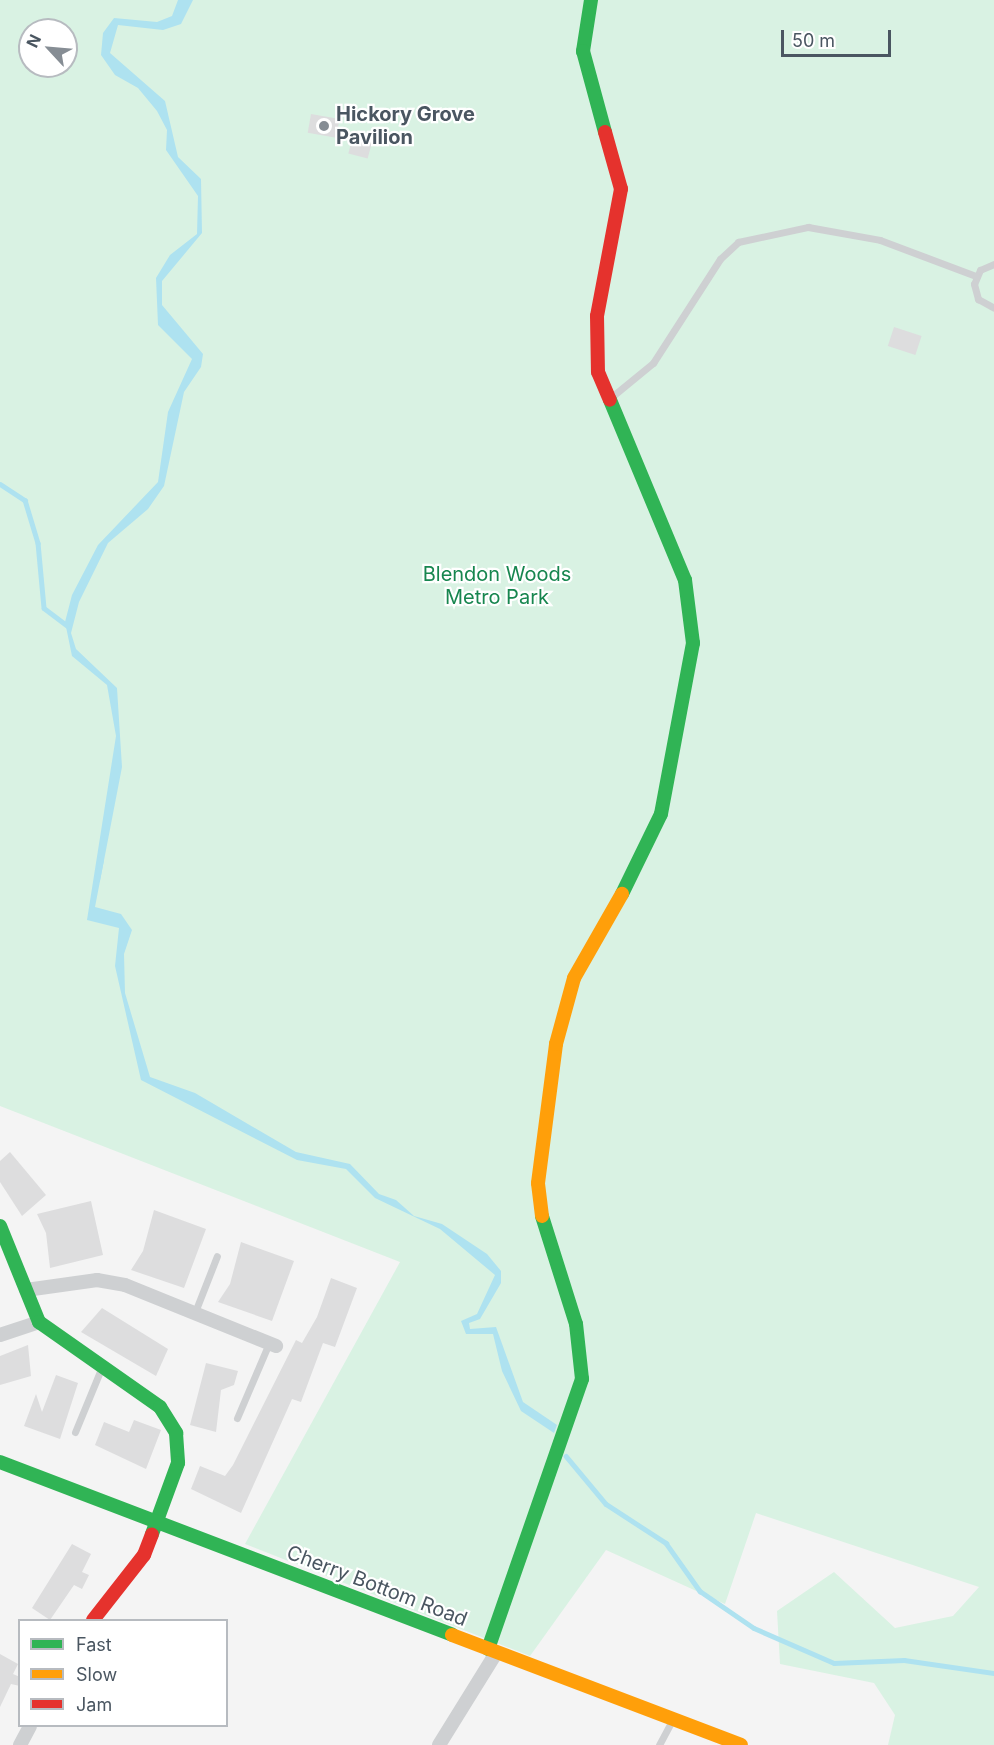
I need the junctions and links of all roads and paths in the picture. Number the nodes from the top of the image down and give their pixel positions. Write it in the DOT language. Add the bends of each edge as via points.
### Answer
graph roads {
  1 [pos="591,0"];
  2 [pos="994,264"];
  3 [pos="976,276"];
  4 [pos="994,308"];
  5 [pos="607,400"];
  6 [pos="0,1226"];
  7 [pos="217,1256"];
  8 [pos="26,1290"];
  9 [pos="195,1311"];
  10 [pos="39,1322"];
  11 [pos="0,1335"];
  12 [pos="272,1345"];
  13 [pos="101,1370"];
  14 [pos="237,1418"];
  15 [pos="75,1432"];
  16 [pos="0,1462"];
  17 [pos="157,1522"];
  18 [pos="94,1619"];
  19 [pos="492,1651"];
  20 [pos="673,1719"];
  21 [pos="29,1727"];
  22 [pos="20,1745"];
  23 [pos="439,1745"];
  24 [pos="659,1745"];
  25 [pos="741,1745"];
  1 -- 5 [label="street" via="583,51 621,189 595,345"];
  2 -- 3 [label="lane"];
  3 -- 4 [label="lane" via="978,299"];
  3 -- 5 [label="lane" via="880,240 808,226 738,242 720,259 653,363"];
  5 -- 19 [label="street" via="685,580 693,643 661,814 646,852 574,978 556,1044 538,1184 543,1222 579,1334 582,1379"];
  6 -- 8 [label="street"];
  7 -- 9 [label="lane"];
  8 -- 9 [label="street" via="98,1280"];
  8 -- 10 [label="street"];
  9 -- 12 [label="street"];
  10 -- 11 [label="street"];
  10 -- 13 [label="street"];
  12 -- 14 [label="lane"];
  13 -- 15 [label="lane"];
  13 -- 17 [label="street" via="160,1407 176,1433 178,1463"];
  16 -- 17 [label="street, Cherry Bottom Road"];
  17 -- 18 [label="street" via="144,1555"];
  17 -- 19 [label="street, Cherry Bottom Road"];
  19 -- 20 [label="street, Cherry Bottom Road"];
  19 -- 23 [label="street"];
  20 -- 24 [label="lane"];
  20 -- 25 [label="street, Cherry Bottom Road"];
  21 -- 22 [label="street"];
}
